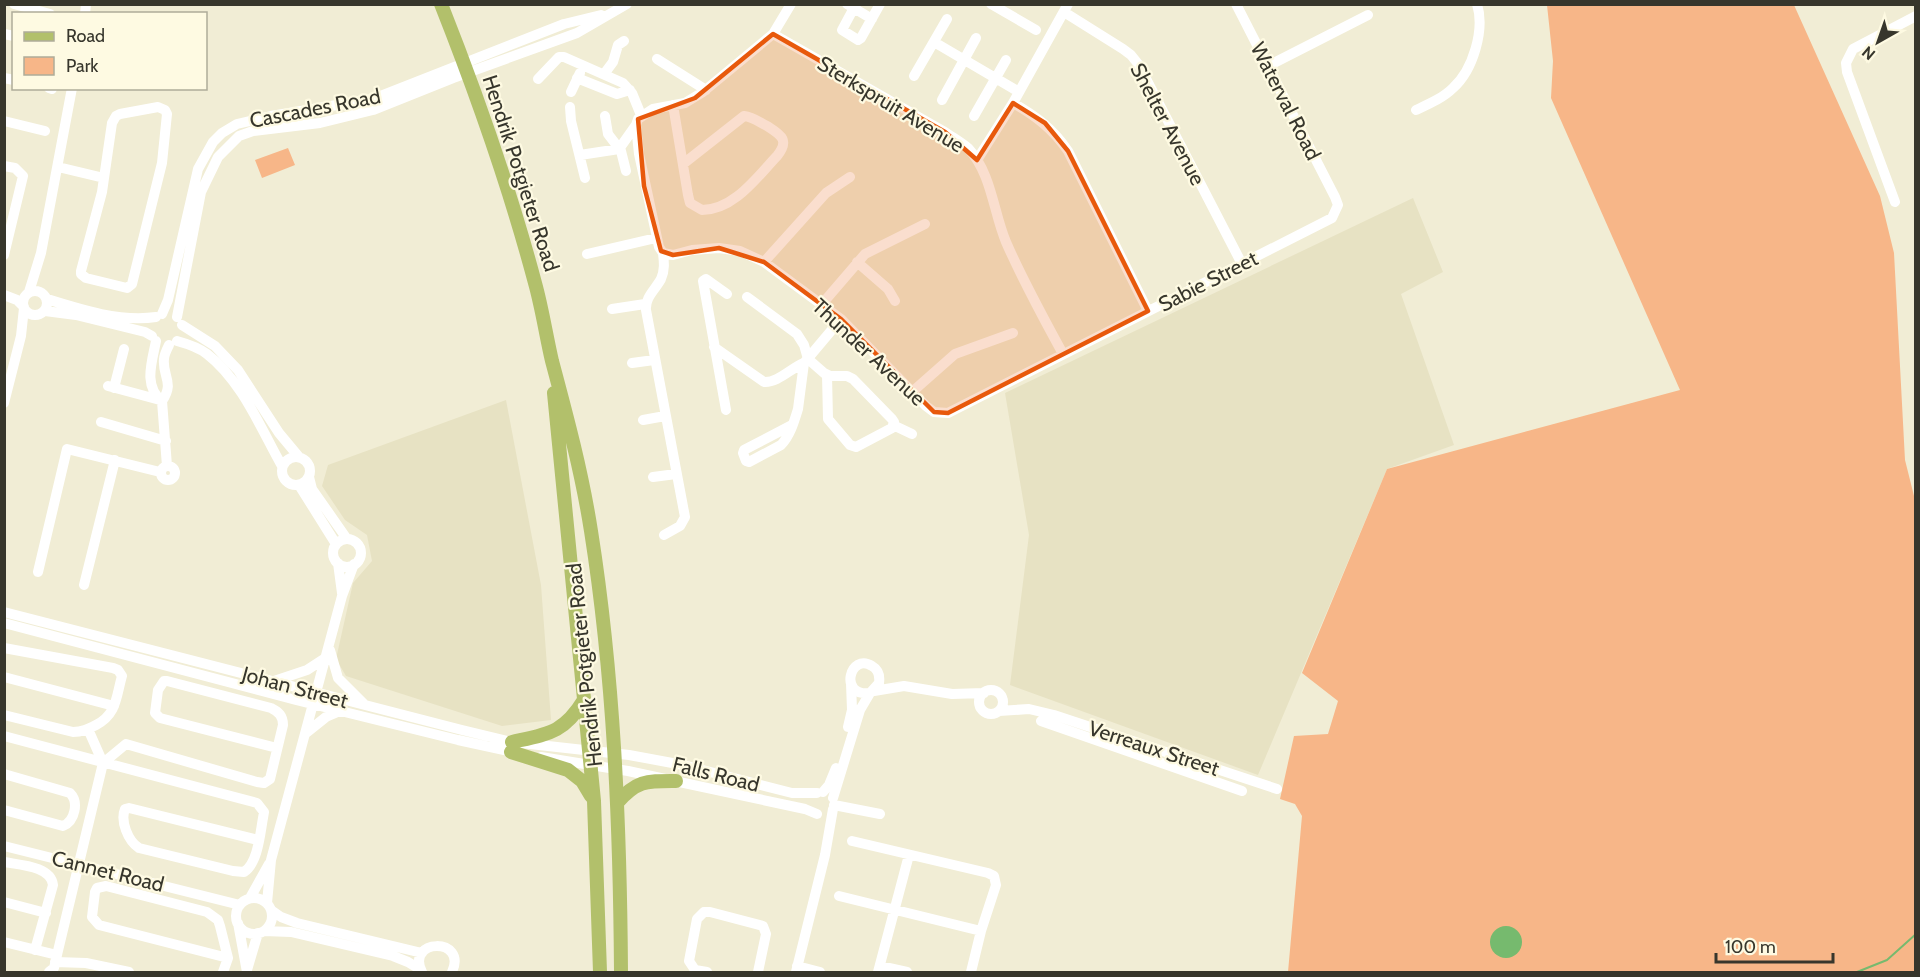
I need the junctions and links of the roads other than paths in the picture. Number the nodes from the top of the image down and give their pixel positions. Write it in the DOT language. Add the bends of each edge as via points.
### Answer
graph roads {
  1 [pos="14,4"];
  2 [pos="441,4"];
  3 [pos="627,4"];
  4 [pos="791,4"];
  5 [pos="880,4"];
  6 [pos="991,4"];
  7 [pos="1236,4"];
  8 [pos="1478,4"];
  9 [pos="852,6"];
  10 [pos="1066,8"];
  11 [pos="26,11"];
  12 [pos="1368,15"];
  13 [pos="1916,16"];
  14 [pos="872,19"];
  15 [pos="946,19"];
  16 [pos="1036,30"];
  17 [pos="773,34"];
  18 [pos="976,38"];
  19 [pos="624,41"];
  20 [pos="934,42"];
  21 [pos="657,59"];
  22 [pos="964,59"];
  23 [pos="1006,60"];
  24 [pos="584,65"];
  25 [pos="1268,66"];
  26 [pos="464,68"];
  27 [pos="604,74"];
  28 [pos="914,76"];
  29 [pos="538,78"];
  30 [pos="577,78"];
  31 [pos="996,78"];
  32 [pos="72,90"];
  33 [pos="630,90"];
  34 [pos="706,90"];
  35 [pos="571,92"];
  36 [pos="1019,92"];
  37 [pos="942,100"];
  38 [pos="1013,103"];
  39 [pos="673,105"];
  40 [pos="570,107"];
  41 [pos="1416,110"];
  42 [pos="605,116"];
  43 [pos="974,116"];
  44 [pos="638,120"];
  45 [pos="4,121"];
  46 [pos="45,131"];
  47 [pos="619,149"];
  48 [pos="580,155"];
  49 [pos="977,160"];
  50 [pos="683,164"];
  51 [pos="4,166"];
  52 [pos="58,167"];
  53 [pos="626,171"];
  54 [pos="850,177"];
  55 [pos="104,178"];
  56 [pos="585,178"];
  57 [pos="1335,197"];
  58 [pos="1895,202"];
  59 [pos="925,224"];
  60 [pos="657,238"];
  61 [pos="587,254"];
  62 [pos="4,255"];
  63 [pos="667,257"];
  64 [pos="764,262"];
  65 [pos="857,262"];
  66 [pos="39,263"];
  67 [pos="1242,264"];
  68 [pos="28,293"];
  69 [pos="727,294"];
  70 [pos="7,295"];
  71 [pos="46,297"];
  72 [pos="747,297"];
  73 [pos="895,301"];
  74 [pos="645,304"];
  75 [pos="822,304"];
  76 [pos="24,308"];
  77 [pos="612,309"];
  78 [pos="1148,311"];
  79 [pos="40,313"];
  80 [pos="159,316"];
  81 [pos="841,320"];
  82 [pos="179,321"];
  83 [pos="1013,333"];
  84 [pos="21,336"];
  85 [pos="154,339"];
  86 [pos="173,343"];
  87 [pos="714,347"];
  88 [pos="124,349"];
  89 [pos="1063,354"];
  90 [pos="551,358"];
  91 [pos="654,360"];
  92 [pos="806,361"];
  93 [pos="632,363"];
  94 [pos="827,375"];
  95 [pos="912,392"];
  96 [pos="162,401"];
  97 [pos="4,403"];
  98 [pos="726,410"];
  99 [pos="665,416"];
  100 [pos="643,420"];
  101 [pos="101,422"];
  102 [pos="792,425"];
  103 [pos="893,425"];
  104 [pos="912,434"];
  105 [pos="166,441"];
  106 [pos="299,457"];
  107 [pos="115,460"];
  108 [pos="282,466"];
  109 [pos="676,474"];
  110 [pos="309,477"];
  111 [pos="653,477"];
  112 [pos="299,485"];
  113 [pos="664,535"];
  114 [pos="347,539"];
  115 [pos="336,544"];
  116 [pos="338,563"];
  117 [pos="354,564"];
  118 [pos="38,572"];
  119 [pos="84,585"];
  120 [pos="342,596"];
  121 [pos="4,612"];
  122 [pos="5,623"];
  123 [pos="4,648"];
  124 [pos="328,652"];
  125 [pos="877,669"];
  126 [pos="4,677"];
  127 [pos="274,681"];
  128 [pos="850,683"];
  129 [pos="904,686"];
  130 [pos="872,692"];
  131 [pos="317,693"];
  132 [pos="984,693"];
  133 [pos="952,694"];
  134 [pos="1001,696"];
  135 [pos="296,700"];
  136 [pos="584,700"];
  137 [pos="314,705"];
  138 [pos="365,705"];
  139 [pos="114,706"];
  140 [pos="981,708"];
  141 [pos="1029,710"];
  142 [pos="340,711"];
  143 [pos="999,711"];
  144 [pos="4,715"];
  145 [pos="1041,721"];
  146 [pos="88,729"];
  147 [pos="307,730"];
  148 [pos="4,736"];
  149 [pos="512,747"];
  150 [pos="277,748"];
  151 [pos="614,753"];
  152 [pos="589,757"];
  153 [pos="103,763"];
  154 [pos="615,769"];
  155 [pos="4,774"];
  156 [pos="676,781"];
  157 [pos="751,783"];
  158 [pos="1278,789"];
  159 [pos="1242,791"];
  160 [pos="748,797"];
  161 [pos="828,799"];
  162 [pos="594,801"];
  163 [pos="617,803"];
  164 [pos="4,810"];
  165 [pos="819,814"];
  166 [pos="880,814"];
  167 [pos="828,838"];
  168 [pos="258,840"];
  169 [pos="852,841"];
  170 [pos="4,846"];
  171 [pos="909,855"];
  172 [pos="271,860"];
  173 [pos="4,862"];
  174 [pos="78,863"];
  175 [pos="839,896"];
  176 [pos="211,897"];
  177 [pos="250,898"];
  178 [pos="4,902"];
  179 [pos="240,905"];
  180 [pos="269,907"];
  181 [pos="895,909"];
  182 [pos="46,913"];
  183 [pos="237,920"];
  184 [pos="981,931"];
  185 [pos="261,932"];
  186 [pos="4,942"];
  187 [pos="35,950"];
  188 [pos="422,953"];
  189 [pos="228,958"];
  190 [pos="54,966"];
  191 [pos="797,969"];
  192 [pos="879,969"];
  193 [pos="422,971"];
  194 [pos="129,972"];
  195 [pos="224,972"];
  196 [pos="247,972"];
  197 [pos="452,972"];
  198 [pos="600,972"];
  199 [pos="621,972"];
  200 [pos="707,972"];
  201 [pos="758,972"];
  202 [pos="820,972"];
  203 [pos="908,972"];
  204 [pos="971,972"];
  1 -- 11 [label="street"];
  2 -- 26 [label="main road, Hendrik Potgieter Road"];
  3 -- 26 [label="street, Cascades Road" via="613,12 564,24"];
  4 -- 17 [label="street"];
  5 -- 14 [label="street"];
  6 -- 16 [label="street"];
  7 -- 25 [label="street, Waterval Road"];
  8 -- 41 [label="street" via="1480,30 1462,78 1445,94"];
  9 -- 14 [label="street"];
  9 -- 14 [label="street" via="843,33 860,40"];
  10 -- 36 [label="street"];
  10 -- 67 [label="street, Shelter Avenue" via="1139,65"];
  12 -- 25 [label="street"];
  13 -- 58 [label="street" via="1853,49 1846,63"];
  15 -- 20 [label="street"];
  17 -- 34 [label="street"];
  17 -- 49 [label="street, Sterkspruit Avenue" via="945,132"];
  18 -- 22 [label="street"];
  19 -- 27 [label="street" via="618,45"];
  20 -- 22 [label="street"];
  20 -- 28 [label="street"];
  21 -- 34 [label="street"];
  22 -- 31 [label="street"];
  22 -- 37 [label="street"];
  23 -- 31 [label="street"];
  24 -- 27 [label="street"];
  24 -- 29 [label="street" via="561,56"];
  24 -- 30 [label="street"];
  25 -- 57 [label="street, Waterval Road"];
  26 -- 80 [label="street, Cascades Road" via="374,99 271,116 237,124 222,133 198,170 168,300"];
  26 -- 82 [label="street, Cascades Road" via="374,110 320,123 253,131 232,142 215,160 201,192"];
  26 -- 90 [label="main road, Hendrik Potgieter Road" via="533,274"];
  27 -- 33 [label="street"];
  30 -- 33 [label="street" via="617,94"];
  30 -- 35 [label="street"];
  31 -- 36 [label="street"];
  31 -- 43 [label="street"];
  32 -- 52 [label="street"];
  33 -- 44 [label="street"];
  34 -- 39 [label="street" via="685,103"];
  36 -- 38 [label="street"];
  38 -- 49 [label="street"];
  38 -- 78 [label="street" via="1045,123 1068,151"];
  39 -- 44 [label="street" via="653,109"];
  39 -- 50 [label="street"];
  40 -- 48 [label="street"];
  42 -- 47 [label="street" via="610,137"];
  44 -- 47 [label="street"];
  44 -- 60 [label="street" via="644,186"];
  45 -- 46 [label="street"];
  47 -- 48 [label="street"];
  47 -- 53 [label="street"];
  48 -- 56 [label="street"];
  49 -- 89 [label="street, Sterkspruit Avenue" via="1005,239"];
  50 -- 50 [label="street" via="744,116 781,135 784,141 783,149 737,197 707,210 690,203"];
  51 -- 62 [label="street" via="15,168 23,176"];
  52 -- 55 [label="street"];
  52 -- 66 [label="street"];
  54 -- 64 [label="street" via="826,192"];
  55 -- 55 [label="street" via="81,274 127,288 132,284 162,163 165,111 158,107 116,116"];
  57 -- 67 [label="street, Sabie Street" via="1338,206 1332,218"];
  59 -- 65 [label="street" via="877,247"];
  60 -- 61 [label="street"];
  60 -- 63 [label="street" via="658,247"];
  63 -- 64 [label="street, Thunder Avenue" via="719,248 740,251"];
  63 -- 74 [label="street" via="661,277"];
  64 -- 75 [label="street, Thunder Avenue"];
  65 -- 73 [label="street"];
  65 -- 75 [label="street"];
  66 -- 68 [label="street"];
  66 -- 71 [label="street"];
  67 -- 78 [label="street, Sabie Street"];
  68 -- 70 [label="street"];
  68 -- 71 [label="street" via="38,290"];
  68 -- 76 [label="street"];
  69 -- 87 [label="street" via="706,279 703,281"];
  70 -- 76 [label="street"];
  71 -- 79 [label="street"];
  71 -- 80 [label="street" via="121,318"];
  72 -- 92 [label="street" via="797,334 804,345"];
  74 -- 77 [label="street"];
  74 -- 91 [label="street"];
  75 -- 81 [label="street, Thunder Avenue"];
  76 -- 79 [label="street" via="29,314"];
  76 -- 84 [label="street"];
  78 -- 89 [label="street, Sabie Street"];
  79 -- 84 [label="street"];
  79 -- 85 [label="street" via="86,317 145,332"];
  80 -- 82 [label="street" via="169,313"];
  80 -- 85 [label="street" via="151,325"];
  81 -- 92 [label="street"];
  81 -- 95 [label="street, Thunder Avenue"];
  82 -- 86 [label="street" via="182,334"];
  82 -- 106 [label="street" via="215,346 238,370"];
  83 -- 95 [label="street" via="956,354"];
  84 -- 97 [label="street"];
  85 -- 86 [label="street"];
  85 -- 96 [label="street" via="150,380 153,394"];
  86 -- 96 [label="street" via="164,358 169,384"];
  86 -- 108 [label="street" via="207,354 234,382"];
  87 -- 92 [label="street" via="764,382 772,382"];
  87 -- 98 [label="street"];
  88 -- 96 [label="street" via="111,387"];
  89 -- 95 [label="street, Thunder Avenue" via="948,413 934,412"];
  90 -- 136 [label="main road, Hendrik Potgieter Road"];
  90 -- 151 [label="main road, Hendrik Potgieter Road" via="575,446 591,529"];
  91 -- 93 [label="street"];
  91 -- 99 [label="street"];
  92 -- 94 [label="street"];
  92 -- 102 [label="street"];
  94 -- 103 [label="street" via="853,379 892,419"];
  94 -- 103 [label="street" via="828,419 850,445 856,447"];
  96 -- 105 [label="street"];
  99 -- 100 [label="street"];
  99 -- 109 [label="street"];
  101 -- 105 [label="street"];
  103 -- 104 [label="street"];
  105 -- 107 [label="street" via="164,469"];
  106 -- 108 [label="street" via="287,459"];
  106 -- 110 [label="street" via="309,465"];
  107 -- 118 [label="street" via="67,449"];
  107 -- 119 [label="street"];
  108 -- 112 [label="street" via="287,482"];
  109 -- 111 [label="street"];
  109 -- 113 [label="street" via="684,520"];
  110 -- 112 [label="street"];
  110 -- 114 [label="street" via="312,489"];
  112 -- 115 [label="street"];
  114 -- 115 [label="street"];
  114 -- 117 [label="street" via="360,549"];
  115 -- 116 [label="street" via="333,556"];
  116 -- 117 [label="street"];
  116 -- 120 [label="street"];
  117 -- 120 [label="street"];
  120 -- 124 [label="street"];
  121 -- 127 [label="street, Johan Street"];
  122 -- 135 [label="street, Johan Street"];
  123 -- 139 [label="street" via="118,670 122,676"];
  124 -- 127 [label="street" via="307,670"];
  124 -- 131 [label="street"];
  124 -- 138 [label="street" via="338,678"];
  125 -- 128 [label="street" via="868,664 858,665 851,673"];
  125 -- 129 [label="street"];
  125 -- 130 [label="street" via="879,683"];
  126 -- 139 [label="street"];
  127 -- 131 [label="street, Johan Street"];
  128 -- 130 [label="street" via="860,693"];
  128 -- 161 [label="street" via="852,710"];
  129 -- 130 [label="street"];
  129 -- 133 [label="street"];
  130 -- 161 [label="street" via="860,710"];
  131 -- 137 [label="street"];
  131 -- 138 [label="street, Johan Street"];
  132 -- 133 [label="street"];
  132 -- 134 [label="street" via="992,690"];
  132 -- 140 [label="street"];
  133 -- 140 [label="street"];
  134 -- 141 [label="street, Verreaux Street"];
  134 -- 143 [label="street" via="1003,704"];
  135 -- 137 [label="street, Johan Street"];
  135 -- 147 [label="street"];
  136 -- 149 [label="main road" via="575,715 557,729"];
  136 -- 152 [label="main road, Hendrik Potgieter Road"];
  137 -- 142 [label="street, Johan Street"];
  137 -- 147 [label="street"];
  138 -- 149 [label="street, Johan Street"];
  139 -- 146 [label="street" via="107,718"];
  140 -- 143 [label="street" via="990,714"];
  141 -- 143 [label="street, Verreaux Street"];
  141 -- 158 [label="street, Verreaux Street"];
  142 -- 147 [label="street"];
  142 -- 149 [label="street, Johan Street"];
  144 -- 146 [label="street" via="73,732"];
  145 -- 159 [label="street"];
  146 -- 153 [label="street"];
  147 -- 172 [label="street"];
  148 -- 153 [label="street"];
  149 -- 152 [label="street, Johan Street"];
  149 -- 162 [label="main road" via="568,770 582,781"];
  150 -- 150 [label="street" via="283,719 276,710 167,681 160,685 155,713 160,718"];
  150 -- 153 [label="street" via="272,774 264,783 126,744"];
  151 -- 152 [label="street, Falls Road"];
  151 -- 154 [label="main road, Hendrik Potgieter Road"];
  151 -- 157 [label="street, Falls Road" via="683,765"];
  152 -- 154 [label="street, Falls Road"];
  152 -- 162 [label="main road, Hendrik Potgieter Road"];
  153 -- 168 [label="street" via="257,803 264,812"];
  153 -- 174 [label="street"];
  154 -- 156 [label="street, Falls Road"];
  154 -- 163 [label="main road, Hendrik Potgieter Road"];
  155 -- 164 [label="street" via="70,793 76,803 72,819 63,826"];
  156 -- 160 [label="street, Falls Road"];
  156 -- 163 [label="main road" via="643,782"];
  157 -- 160 [label="street"];
  157 -- 161 [label="street, Falls Road"];
  160 -- 165 [label="street, Falls Road"];
  161 -- 165 [label="street" via="828,814"];
  161 -- 165 [label="street" via="813,797 811,804"];
  161 -- 166 [label="street, Falls Road"];
  161 -- 167 [label="street"];
  162 -- 198 [label="main road, Hendrik Potgieter Road"];
  163 -- 199 [label="main road, Hendrik Potgieter Road"];
  165 -- 167 [label="street"];
  167 -- 191 [label="street"];
  168 -- 168 [label="street" via="248,869 233,871 139,848 130,841 123,813 134,808"];
  169 -- 171 [label="street"];
  170 -- 174 [label="street, Cannet Road"];
  171 -- 181 [label="street"];
  171 -- 184 [label="street" via="994,876 996,885"];
  172 -- 177 [label="street"];
  172 -- 180 [label="street"];
  173 -- 182 [label="street" via="49,874 53,885"];
  174 -- 176 [label="street, Cannet Road"];
  174 -- 190 [label="street"];
  175 -- 181 [label="street"];
  176 -- 179 [label="street, Cannet Road"];
  176 -- 183 [label="street, Cannet Road"];
  177 -- 179 [label="street"];
  177 -- 180 [label="street"];
  178 -- 182 [label="street"];
  179 -- 183 [label="street"];
  180 -- 185 [label="street" via="271,922"];
  180 -- 188 [label="street" via="297,923"];
  181 -- 184 [label="street"];
  181 -- 192 [label="street"];
  182 -- 187 [label="street"];
  183 -- 185 [label="street" via="246,932"];
  183 -- 196 [label="street"];
  184 -- 204 [label="street"];
  185 -- 193 [label="street" via="291,932 393,956"];
  185 -- 196 [label="street"];
  186 -- 187 [label="street"];
  187 -- 190 [label="street"];
  188 -- 193 [label="street"];
  188 -- 197 [label="street" via="434,945 447,948 454,960"];
  189 -- 189 [label="street" via="218,920 207,912 106,886 95,891 92,917 99,925"];
  189 -- 195 [label="street"];
  190 -- 194 [label="street" via="86,963"];
  191 -- 202 [label="street"];
  192 -- 203 [label="street"];
  200 -- 201 [label="street" via="695,970 689,955 697,919 704,912 763,926 766,934"];
}
